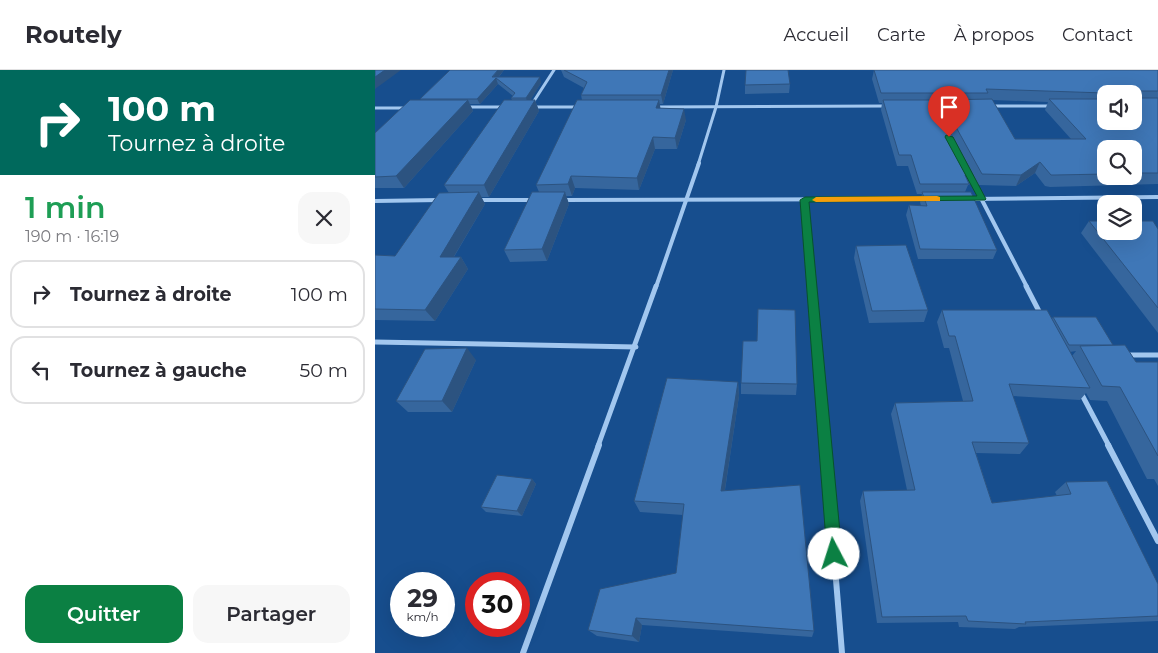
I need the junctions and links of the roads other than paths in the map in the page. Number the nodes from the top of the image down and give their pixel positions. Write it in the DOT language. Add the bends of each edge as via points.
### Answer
graph roads {
  1 [pos="554,70"];
  2 [pos="724,70"];
  3 [pos="893,106"];
  4 [pos="981,106"];
  5 [pos="1058,106"];
  6 [pos="462,107"];
  7 [pos="511,107"];
  8 [pos="579,107"];
  9 [pos="647,107"];
  10 [pos="716,107"];
  11 [pos="375,108"];
  12 [pos="414,108"];
  13 [pos="964,165"];
  14 [pos="1158,197"];
  15 [pos="688,199"];
  16 [pos="933,199"];
  17 [pos="963,199"];
  18 [pos="982,199"];
  19 [pos="443,200"];
  20 [pos="473,200"];
  21 [pos="541,200"];
  22 [pos="551,200"];
  23 [pos="805,200"];
  24 [pos="375,201"];
  25 [pos="1044,321"];
  26 [pos="375,342"];
  27 [pos="636,347"];
  28 [pos="1119,355"];
  29 [pos="1158,355"];
  30 [pos="1075,382"];
  31 [pos="1158,541"];
  32 [pos="523,653"];
  33 [pos="842,653"];
  1 -- 8 [label="street" via="530,107"];
  2 -- 10 [label="street"];
  3 -- 10 [label="street"];
  4 -- 5 [label="street"];
  6 -- 7 [label="street"];
  9 -- 10 [label="street"];
  10 -- 15 [label="street"];
  11 -- 12 [label="street"];
  13 -- 18 [label="street"];
  14 -- 18 [label="street"];
  15 -- 22 [label="street"];
  15 -- 23 [label="street"];
  15 -- 27 [label="street"];
  16 -- 23 [label="street"];
  17 -- 18 [label="street"];
  18 -- 25 [label="street"];
  19 -- 24 [label="street"];
  20 -- 21 [label="street"];
  23 -- 33 [label="street"];
  26 -- 27 [label="street"];
  27 -- 32 [label="street"];
  28 -- 29 [label="street"];
  30 -- 31 [label="street"];
}
